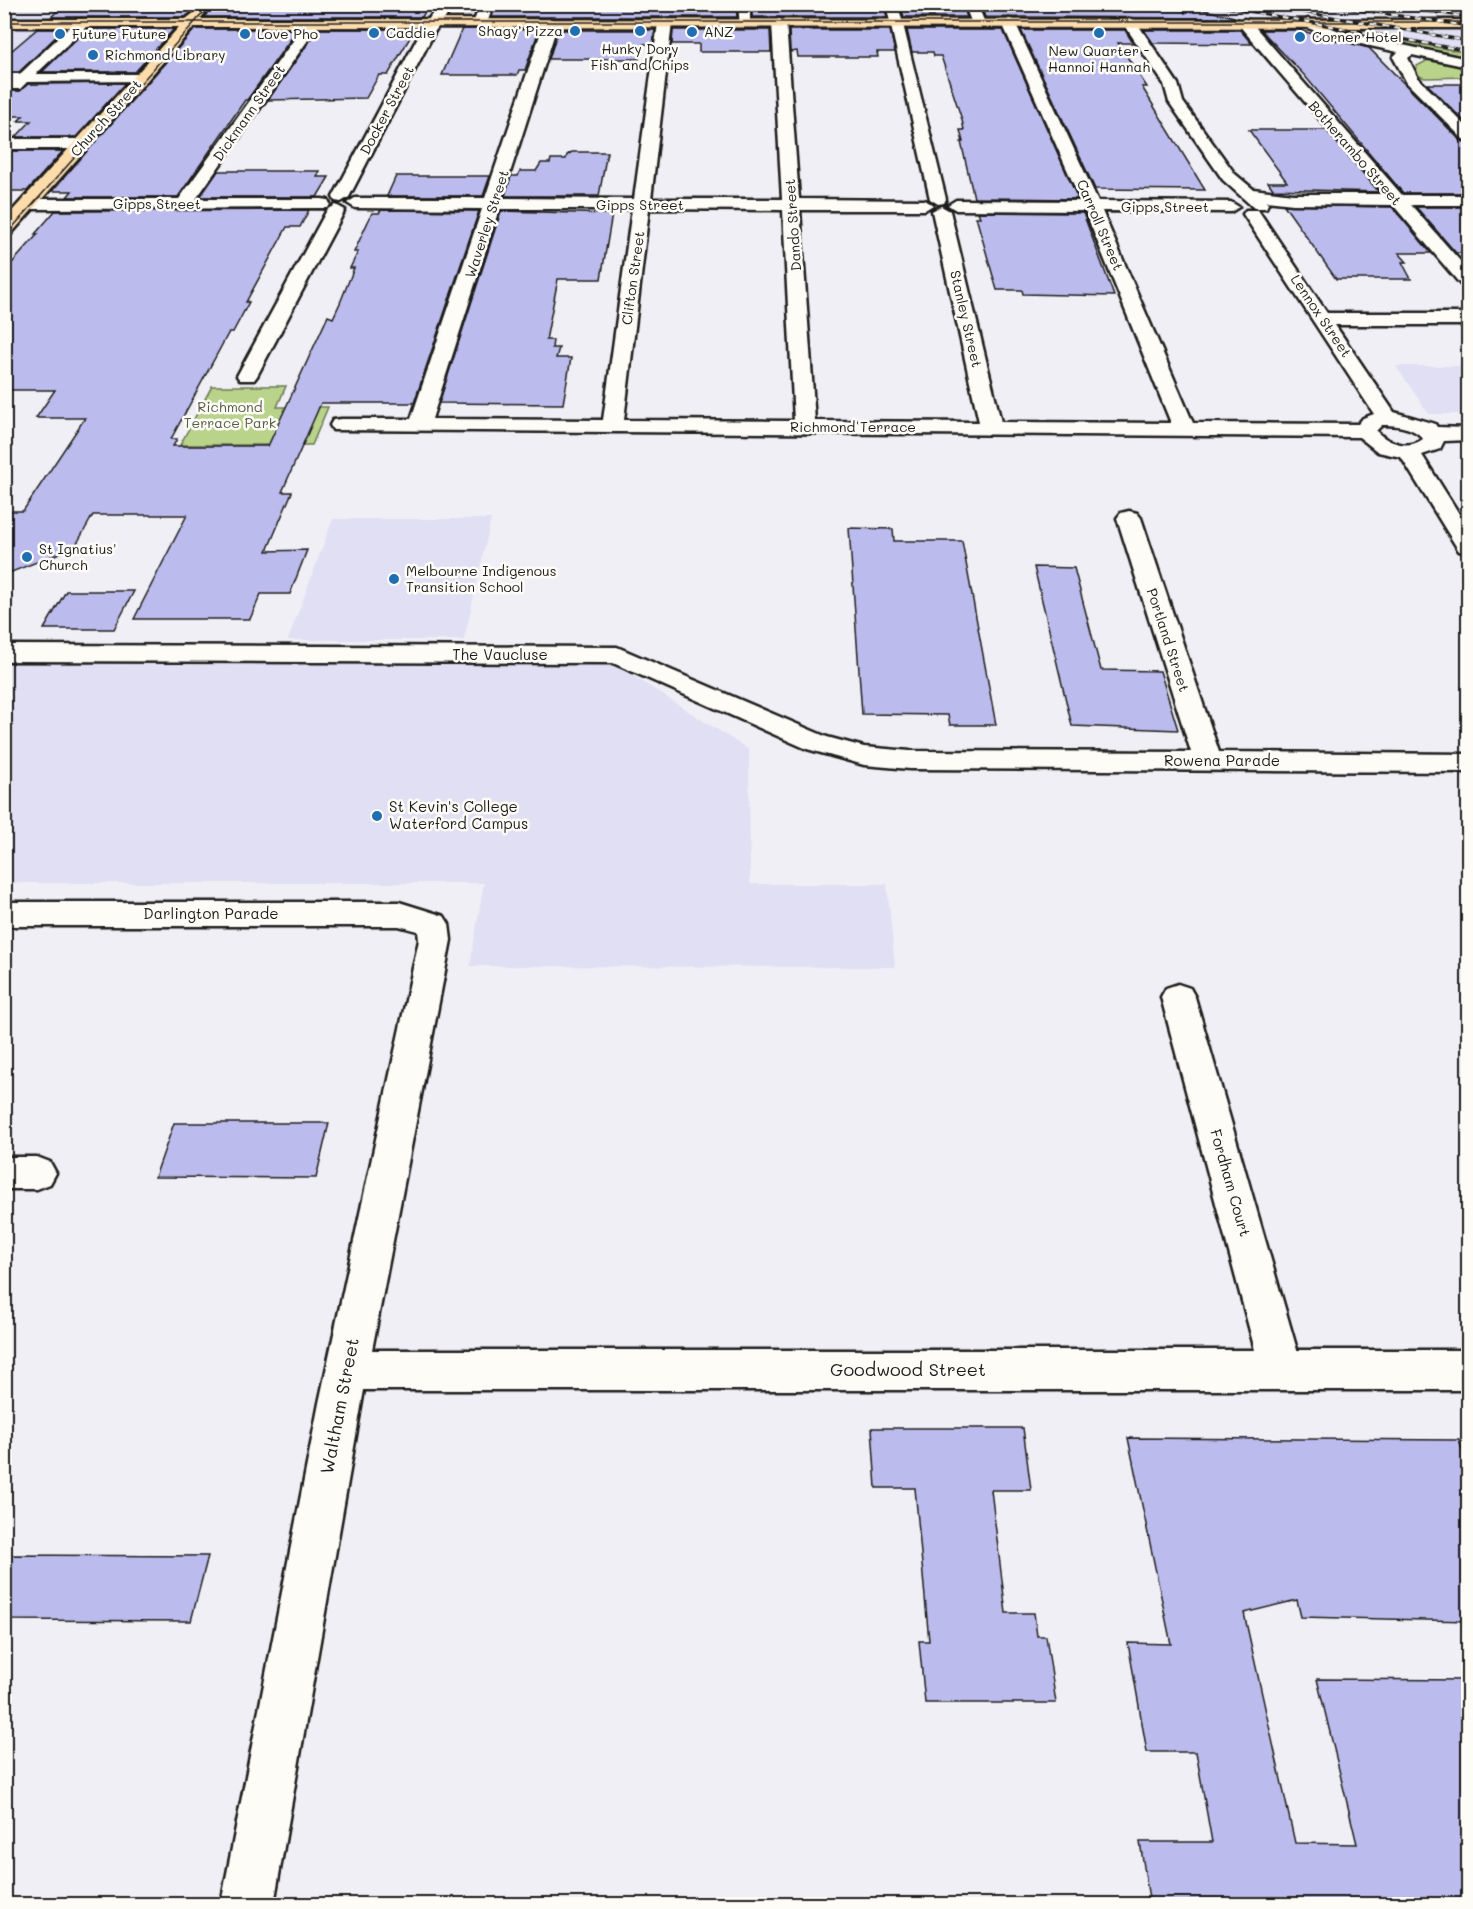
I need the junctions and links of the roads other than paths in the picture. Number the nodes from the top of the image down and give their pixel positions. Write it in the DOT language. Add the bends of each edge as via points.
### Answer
graph roads {
  1 [pos="207,4"];
  2 [pos="446,4"];
  3 [pos="488,4"];
  4 [pos="744,4"];
  5 [pos="892,4"];
  6 [pos="970,4"];
  7 [pos="4,23"];
  8 [pos="82,23"];
  9 [pos="190,23"];
  10 [pos="313,23"];
  11 [pos="433,23"];
  12 [pos="480,23"];
  13 [pos="552,23"];
  14 [pos="665,23"];
  15 [pos="745,23"];
  16 [pos="779,23"];
  17 [pos="896,23"];
  18 [pos="978,23"];
  19 [pos="1009,23"];
  20 [pos="1130,23"];
  21 [pos="1244,23"];
  22 [pos="1308,23"];
  23 [pos="1468,24"];
  24 [pos="1409,51"];
  25 [pos="1468,63"];
  26 [pos="4,78"];
  27 [pos="23,78"];
  28 [pos="141,78"];
  29 [pos="1412,80"];
  30 [pos="1435,80"];
  31 [pos="4,96"];
  32 [pos="1468,136"];
  33 [pos="4,144"];
  34 [pos="82,144"];
  35 [pos="1229,177"];
  36 [pos="1395,200"];
  37 [pos="1468,200"];
  38 [pos="185,203"];
  39 [pos="28,204"];
  40 [pos="338,204"];
  41 [pos="494,204"];
  42 [pos="1256,204"];
  43 [pos="642,205"];
  44 [pos="792,205"];
  45 [pos="940,205"];
  46 [pos="1232,205"];
  47 [pos="1092,207"];
  48 [pos="4,231"];
  49 [pos="1468,281"];
  50 [pos="1323,319"];
  51 [pos="1468,319"];
  52 [pos="247,376"];
  53 [pos="1388,418"];
  54 [pos="420,424"];
  55 [pos="341,425"];
  56 [pos="613,425"];
  57 [pos="805,426"];
  58 [pos="991,427"];
  59 [pos="1185,430"];
  60 [pos="1365,431"];
  61 [pos="1432,434"];
  62 [pos="1468,434"];
  63 [pos="1408,451"];
  64 [pos="1129,518"];
  65 [pos="1468,546"];
  66 [pos="4,653"];
  67 [pos="975,760"];
  68 [pos="1208,761"];
  69 [pos="1468,764"];
  70 [pos="4,914"];
  71 [pos="418,918"];
  72 [pos="1179,997"];
  73 [pos="1281,1369"];
  74 [pos="1468,1370"];
  75 [pos="347,1371"];
  76 [pos="247,1905"];
  1 -- 9 [label="main road, Church Street"];
  2 -- 11 [label="street, Docker Street"];
  3 -- 12 [label="street"];
  4 -- 15 [label="street"];
  5 -- 17 [label="street, Stanley Street"];
  6 -- 18 [label="street"];
  7 -- 8 [label="main road"];
  8 -- 9 [label="main road"];
  8 -- 27 [label="street"];
  9 -- 10 [label="main road"];
  9 -- 28 [label="main road, Church Street"];
  10 -- 11 [label="main road"];
  10 -- 38 [label="street, Dickmann Street"];
  11 -- 12 [label="main road"];
  11 -- 40 [label="street, Docker Street"];
  12 -- 13 [label="main road"];
  13 -- 14 [label="main road"];
  13 -- 41 [label="street, Waverley Street"];
  14 -- 15 [label="main road"];
  14 -- 43 [label="street, Clifton Street"];
  15 -- 16 [label="main road"];
  16 -- 17 [label="main road"];
  16 -- 44 [label="street, Dando Street"];
  17 -- 18 [label="main road"];
  17 -- 45 [label="street, Stanley Street"];
  18 -- 19 [label="main road"];
  19 -- 20 [label="main road"];
  19 -- 47 [label="street, Carroll Street"];
  20 -- 21 [label="main road"];
  20 -- 35 [label="street, Lennox Street" via="1171,84 1176,102"];
  21 -- 22 [label="main road"];
  21 -- 36 [label="street, Botherambo Street"];
  22 -- 23 [label="main road"];
  22 -- 24 [label="street" via="1328,32"];
  24 -- 25 [label="street"];
  24 -- 29 [label="street" via="1400,57"];
  26 -- 27 [label="street"];
  27 -- 28 [label="street"];
  27 -- 31 [label="street"];
  28 -- 34 [label="main road, Church Street"];
  29 -- 30 [label="street"];
  29 -- 32 [label="street"];
  33 -- 34 [label="street"];
  34 -- 39 [label="main road, Church Street"];
  35 -- 42 [label="street, Lennox Street"];
  35 -- 46 [label="street, Lennox Street"];
  36 -- 37 [label="street"];
  36 -- 42 [label="street" via="1293,199"];
  36 -- 49 [label="street, Botherambo Street"];
  38 -- 39 [label="street, Gipps Street"];
  38 -- 40 [label="street, Gipps Street"];
  39 -- 48 [label="main road, Church Street"];
  40 -- 41 [label="street, Gipps Street"];
  40 -- 52 [label="street, Docker Street"];
  41 -- 43 [label="street, Gipps Street"];
  41 -- 54 [label="street, Waverley Street"];
  42 -- 46 [label="street, Gipps Street" via="1240,212"];
  42 -- 50 [label="street, Lennox Street"];
  43 -- 44 [label="street, Gipps Street"];
  43 -- 56 [label="street, Clifton Street"];
  44 -- 45 [label="street, Gipps Street"];
  44 -- 57 [label="street, Dando Street"];
  45 -- 47 [label="street, Gipps Street"];
  45 -- 58 [label="street, Stanley Street"];
  46 -- 47 [label="street, Gipps Street"];
  47 -- 59 [label="street, Carroll Street"];
  50 -- 51 [label="street"];
  50 -- 53 [label="street, Lennox Street"];
  53 -- 60 [label="street" via="1371,422"];
  53 -- 61 [label="street" via="1419,425"];
  54 -- 55 [label="street, Richmond Terrace"];
  54 -- 56 [label="street, Richmond Terrace"];
  56 -- 57 [label="street, Richmond Terrace"];
  57 -- 58 [label="street, Richmond Terrace"];
  58 -- 59 [label="street, Richmond Terrace"];
  59 -- 60 [label="street, Richmond Terrace"];
  60 -- 63 [label="street" via="1380,445"];
  61 -- 62 [label="street"];
  61 -- 63 [label="street" via="1432,444"];
  63 -- 65 [label="street"];
  64 -- 68 [label="street, Portland Street"];
  66 -- 67 [label="street, The Vaucluse" via="616,655 817,743 875,757"];
  67 -- 68 [label="street, Rowena Parade"];
  68 -- 69 [label="street, Rowena Parade"];
  70 -- 71 [label="street, Darlington Parade" via="399,914"];
  71 -- 75 [label="street, Waltham Street" via="433,924 435,940"];
  72 -- 73 [label="street, Fordham Court"];
  73 -- 74 [label="street, Goodwood Street"];
  73 -- 75 [label="street, Goodwood Street"];
  75 -- 76 [label="street, Waltham Street"];
}
